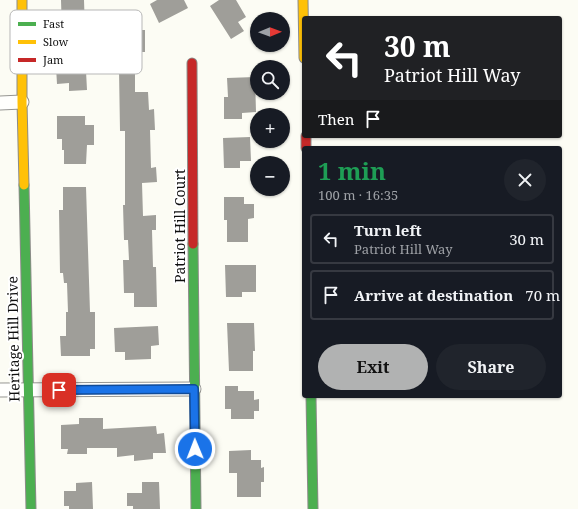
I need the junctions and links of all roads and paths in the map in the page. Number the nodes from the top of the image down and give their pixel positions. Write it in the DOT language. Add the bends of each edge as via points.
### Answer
graph roads {
  1 [pos="303,0"];
  2 [pos="303,16"];
  3 [pos="192,63"];
  4 [pos="22,74"];
  5 [pos="22,102"];
  6 [pos="0,103"];
  7 [pos="194,389"];
  8 [pos="0,390"];
  9 [pos="29,390"];
  10 [pos="311,398"];
  11 [pos="31,509"];
  12 [pos="196,509"];
  13 [pos="313,509"];
  1 -- 2 [label="street"];
  3 -- 7 [label="street, Patriot Hill Court"];
  4 -- 5 [label="street, Heritage Hill Drive"];
  5 -- 6 [label="street"];
  5 -- 9 [label="street, Heritage Hill Drive"];
  7 -- 9 [label="street"];
  7 -- 12 [label="street, Patriot Hill Court"];
  8 -- 9 [label="street"];
  9 -- 11 [label="street, Heritage Hill Drive"];
  10 -- 13 [label="street"];
}
